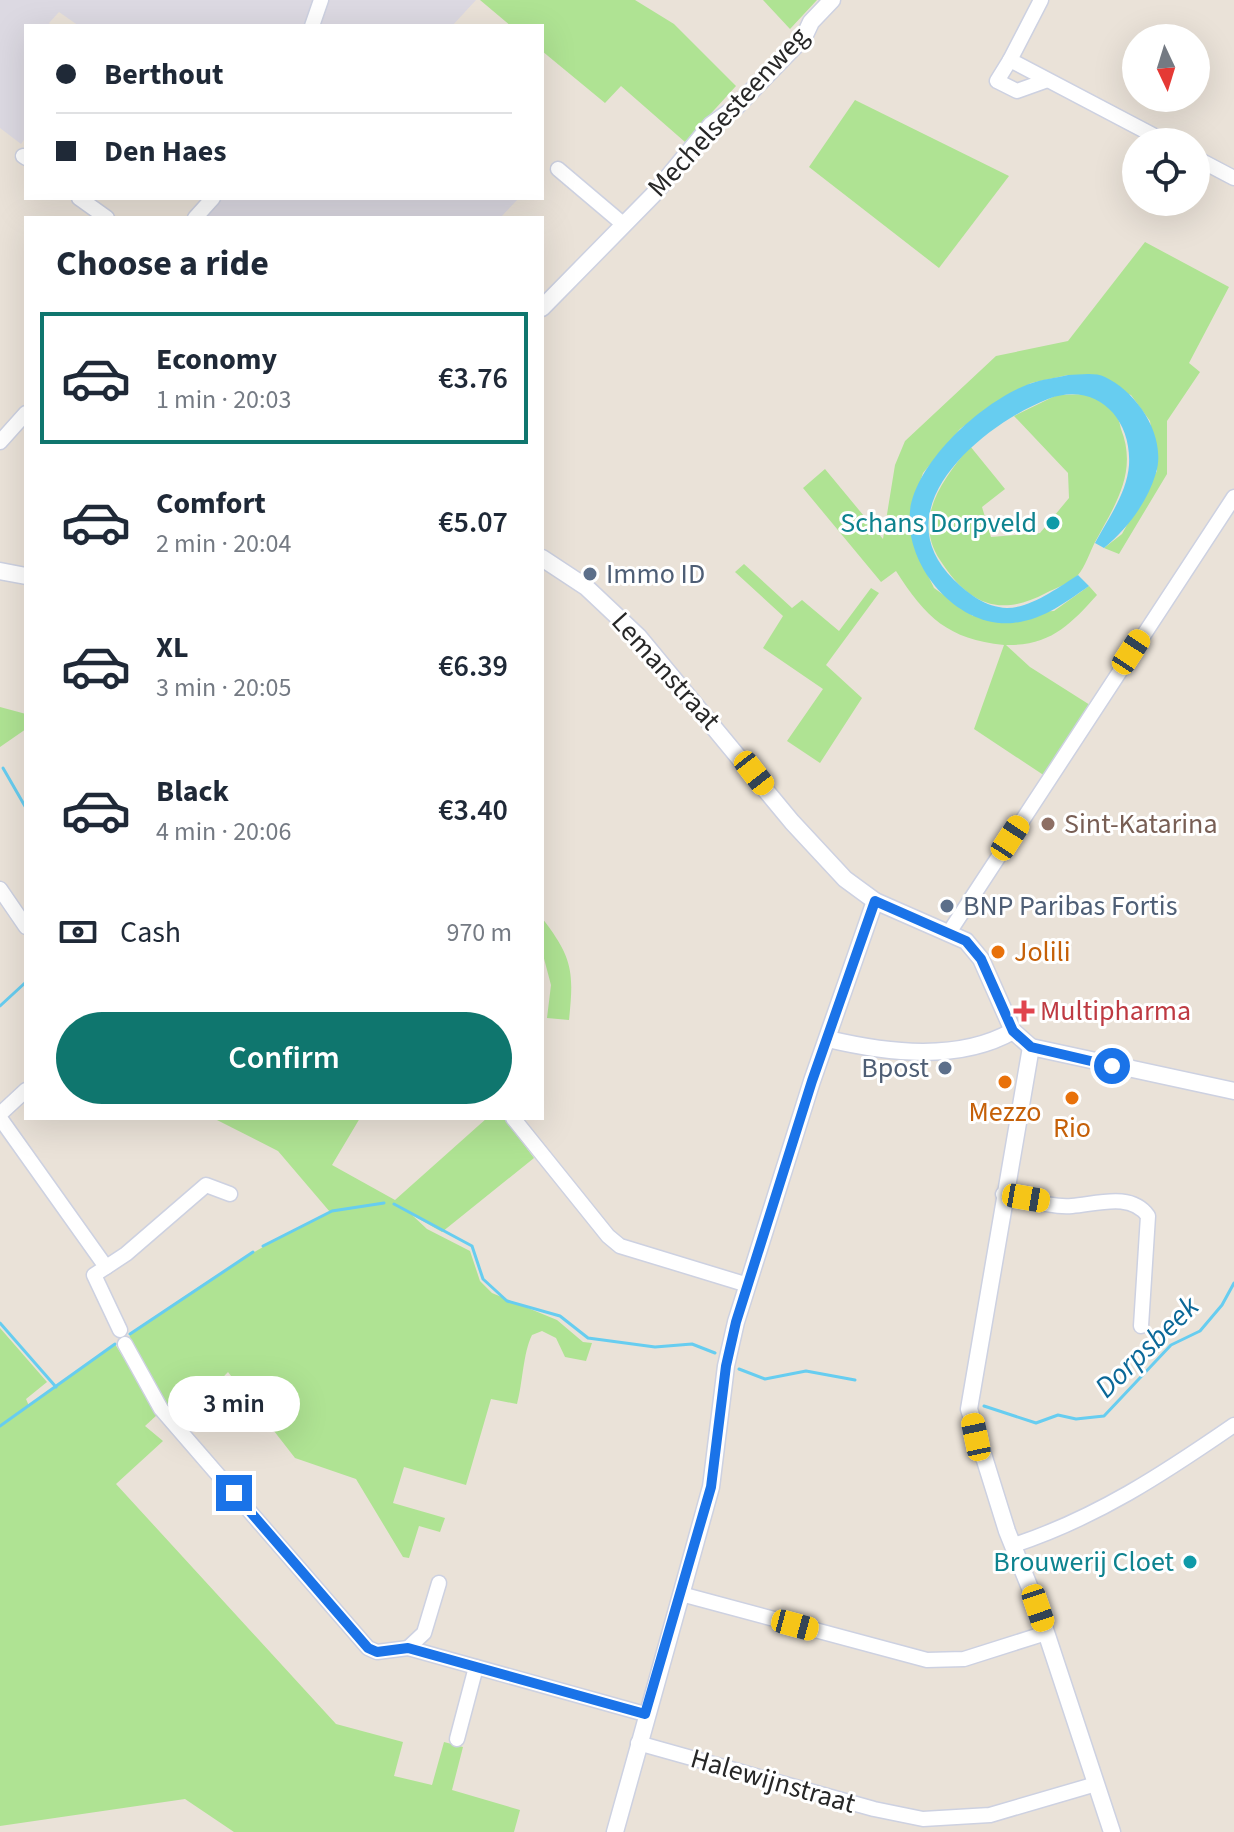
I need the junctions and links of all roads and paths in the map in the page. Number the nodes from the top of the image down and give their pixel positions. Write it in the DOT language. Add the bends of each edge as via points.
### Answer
graph roads {
  1 [pos="321,0"];
  2 [pos="832,0"];
  3 [pos="1041,0"];
  4 [pos="313,24"];
  5 [pos="1010,60"];
  6 [pos="1045,81"];
  7 [pos="1138,128"];
  8 [pos="1210,165"];
  9 [pos="558,169"];
  10 [pos="1234,178"];
  11 [pos="82,200"];
  12 [pos="211,200"];
  13 [pos="104,216"];
  14 [pos="197,216"];
  15 [pos="623,224"];
  16 [pos="544,306"];
  17 [pos="24,415"];
  18 [pos="0,442"];
  19 [pos="1234,497"];
  20 [pos="544,559"];
  21 [pos="0,571"];
  22 [pos="24,576"];
  23 [pos="0,889"];
  24 [pos="875,901"];
  25 [pos="24,924"];
  26 [pos="950,931"];
  27 [pos="1013,1031"];
  28 [pos="828,1039"];
  29 [pos="1031,1047"];
  30 [pos="1234,1091"];
  31 [pos="24,1092"];
  32 [pos="0,1116"];
  33 [pos="515,1120"];
  34 [pos="230,1194"];
  35 [pos="1003,1194"];
  36 [pos="106,1267"];
  37 [pos="748,1285"];
  38 [pos="1141,1326"];
  39 [pos="1234,1425"];
  40 [pos="1014,1545"];
  41 [pos="439,1583"];
  42 [pos="681,1594"];
  43 [pos="1046,1633"];
  44 [pos="408,1648"];
  45 [pos="476,1667"];
  46 [pos="645,1714"];
  47 [pos="457,1739"];
  48 [pos="638,1743"];
  49 [pos="1096,1784"];
  50 [pos="615,1832"];
  51 [pos="1112,1832"];
  1 -- 4 [label="street"];
  2 -- 15 [label="street, Mechelsesteenweg" via="804,37 735,108 711,125"];
  3 -- 5 [label="street"];
  5 -- 6 [label="street"];
  5 -- 6 [label="street" via="997,81 1017,91"];
  6 -- 7 [label="street"];
  8 -- 10 [label="street"];
  9 -- 15 [label="street"];
  11 -- 13 [label="street"];
  12 -- 14 [label="street"];
  15 -- 16 [label="street, Mechelsesteenweg"];
  17 -- 18 [label="street"];
  19 -- 26 [label="street"];
  20 -- 24 [label="street, Lemanstraat" via="586,587 639,637 830,864"];
  21 -- 22 [label="street"];
  23 -- 25 [label="street"];
  24 -- 26 [label="street, Lemanstraat"];
  24 -- 28 [label="street"];
  26 -- 27 [label="street, Lemanstraat" via="981,959"];
  27 -- 28 [label="street" via="958,1050 864,1047"];
  27 -- 29 [label="street"];
  28 -- 37 [label="street"];
  29 -- 30 [label="street"];
  29 -- 35 [label="street"];
  31 -- 32 [label="street"];
  32 -- 36 [label="street"];
  33 -- 37 [label="street" via="620,1246"];
  34 -- 36 [label="street" via="206,1185"];
  35 -- 38 [label="street" via="1071,1206 1089,1201 1142,1207 1148,1216"];
  35 -- 40 [label="street" via="969,1409"];
  36 -- 44 [label="street" via="94,1275 148,1389 176,1426 368,1648"];
  37 -- 42 [label="street" via="726,1366 711,1487"];
  39 -- 40 [label="street" via="1111,1506"];
  40 -- 43 [label="street"];
  41 -- 44 [label="street" via="424,1633"];
  42 -- 43 [label="street" via="927,1660 964,1659"];
  42 -- 46 [label="street"];
  43 -- 49 [label="street"];
  44 -- 45 [label="street"];
  45 -- 46 [label="street"];
  45 -- 47 [label="street"];
  46 -- 48 [label="street"];
  48 -- 49 [label="street, Halewijnstraat" via="923,1819 990,1815"];
  48 -- 50 [label="street"];
  49 -- 51 [label="street"];
}
